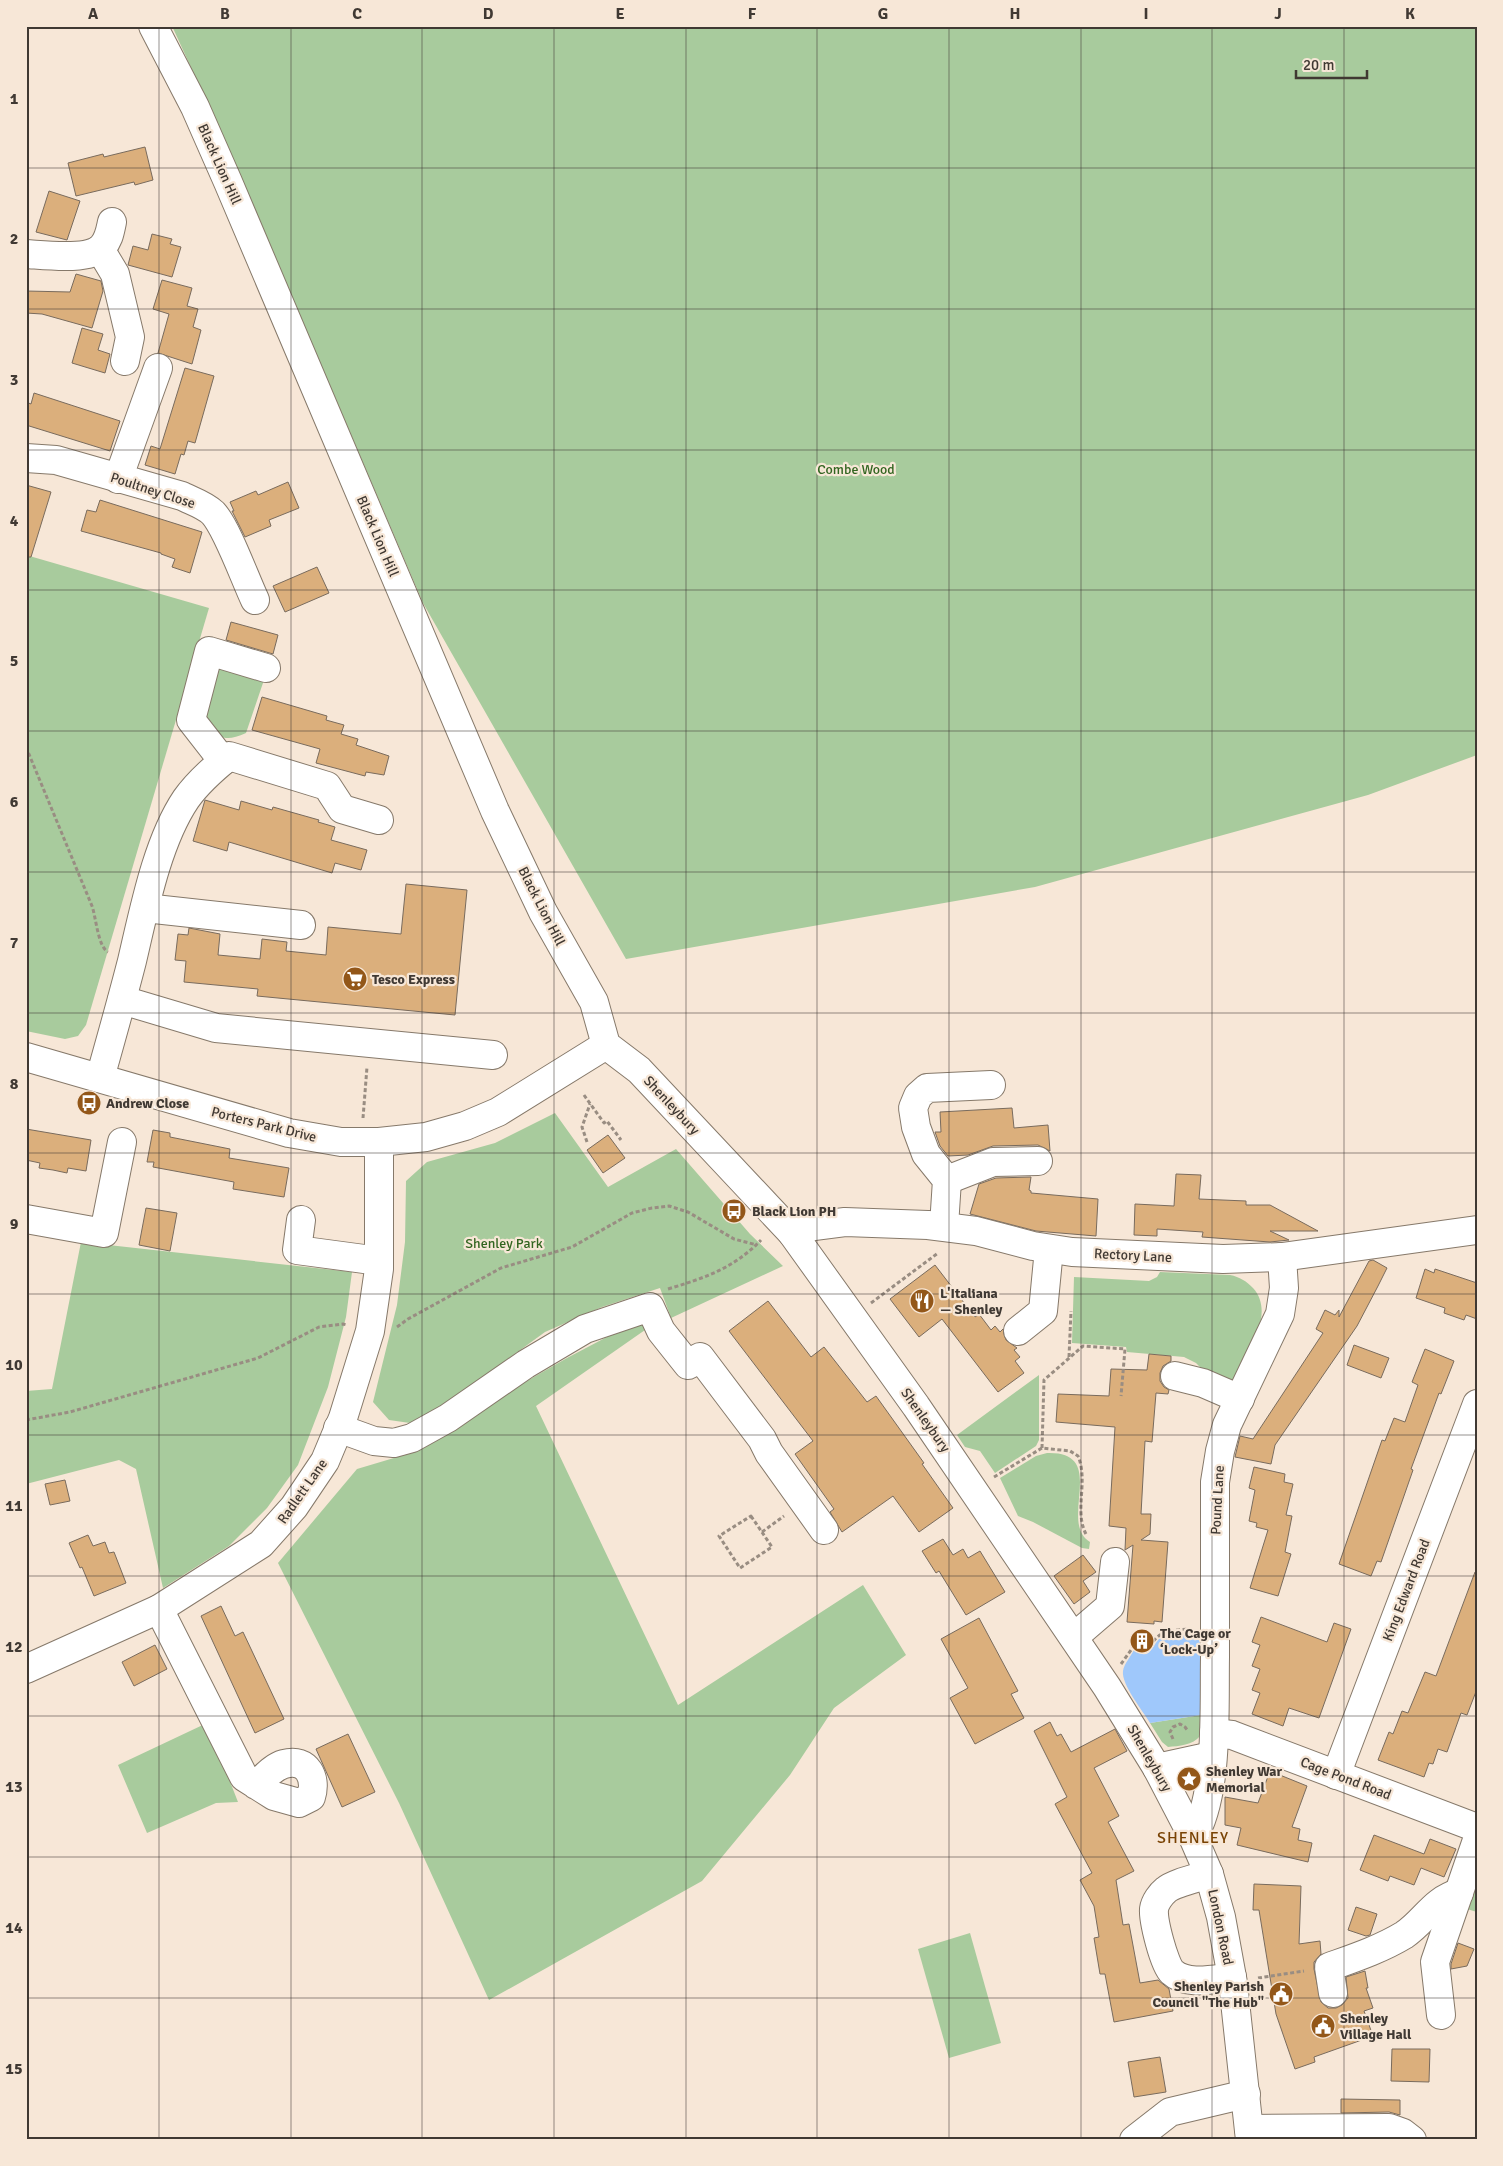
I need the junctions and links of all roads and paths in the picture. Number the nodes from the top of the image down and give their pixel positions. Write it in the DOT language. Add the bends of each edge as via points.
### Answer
graph roads {
  1 [pos="153,26"];
  2 [pos="112,222"];
  3 [pos="100,249"];
  4 [pos="26,254"];
  5 [pos="125,361"];
  6 [pos="158,368"];
  7 [pos="26,458"];
  8 [pos="118,478"];
  9 [pos="255,600"];
  10 [pos="266,668"];
  11 [pos="26,747"];
  12 [pos="222,761"];
  13 [pos="379,820"];
  14 [pos="144,908"];
  15 [pos="301,925"];
  16 [pos="132,962"];
  17 [pos="122,1000"];
  18 [pos="606,1044"];
  19 [pos="492,1055"];
  20 [pos="26,1057"];
  21 [pos="100,1078"];
  22 [pos="991,1085"];
  23 [pos="584,1095"];
  24 [pos="590,1104"];
  25 [pos="620,1140"];
  26 [pos="122,1142"];
  27 [pos="378,1142"];
  28 [pos="587,1142"];
  29 [pos="1038,1161"];
  30 [pos="947,1180"];
  31 [pos="26,1220"];
  32 [pos="301,1220"];
  33 [pos="956,1228"];
  34 [pos="1477,1230"];
  35 [pos="792,1233"];
  36 [pos="761,1240"];
  37 [pos="757,1244"];
  38 [pos="1049,1249"];
  39 [pos="1282,1257"];
  40 [pos="379,1261"];
  41 [pos="650,1307"];
  42 [pos="853,1317"];
  43 [pos="352,1327"];
  44 [pos="1018,1331"];
  45 [pos="392,1332"];
  46 [pos="1175,1376"];
  47 [pos="1121,1396"];
  48 [pos="1240,1400"];
  49 [pos="1477,1404"];
  50 [pos="26,1420"];
  51 [pos="338,1428"];
  52 [pos="1042,1448"];
  53 [pos="974,1490"];
  54 [pos="824,1530"];
  55 [pos="719,1536"];
  56 [pos="1087,1536"];
  57 [pos="1115,1562"];
  58 [pos="159,1609"];
  59 [pos="1190,1629"];
  60 [pos="1074,1637"];
  61 [pos="1118,1667"];
  62 [pos="26,1669"];
  63 [pos="1213,1744"];
  64 [pos="1157,1768"];
  65 [pos="1336,1775"];
  66 [pos="256,1785"];
  67 [pos="1477,1828"];
  68 [pos="1193,1837"];
  69 [pos="1477,1840"];
  70 [pos="1210,1874"];
  71 [pos="1459,1893"];
  72 [pos="1232,1980"];
  73 [pos="1331,1980"];
  74 [pos="1441,2015"];
  75 [pos="1246,2094"];
  76 [pos="1250,2134"];
  77 [pos="1134,2140"];
  78 [pos="1412,2140"];
  1 -- 18 [label="street, Black Lion Hill" via="228,182 495,811 544,912 594,1002"];
  2 -- 3 [label="street" via="109,237"];
  3 -- 4 [label="street" via="86,255"];
  3 -- 5 [label="street" via="115,274 130,336"];
  6 -- 8 [label="street"];
  7 -- 8 [label="street, Poultney Close" via="56,460"];
  8 -- 9 [label="street, Poultney Close" via="182,496 213,513"];
  10 -- 12 [label="street" via="209,651 191,720"];
  11 -- 16 [label="path" via="97,919 101,944 105,950"];
  12 -- 13 [label="street" via="229,756 327,786 342,809"];
  12 -- 14 [label="street" via="204,776 186,799 168,832"];
  14 -- 15 [label="street"];
  14 -- 16 [label="street"];
  16 -- 17 [label="street"];
  17 -- 19 [label="street" via="216,1028"];
  17 -- 21 [label="street"];
  18 -- 27 [label="street, Porters Park Drive" via="498,1112 464,1126 426,1136"];
  18 -- 35 [label="street, Shenleybury" via="639,1070"];
  20 -- 21 [label="street, Porters Park Drive"];
  21 -- 27 [label="street, Porters Park Drive" via="289,1133 341,1142"];
  22 -- 30 [label="street" via="926,1088 918,1096 913,1108 926,1154"];
  23 -- 24 [label="path"];
  24 -- 25 [label="path"];
  24 -- 28 [label="path" via="582,1127"];
  26 -- 31 [label="street" via="104,1233"];
  27 -- 40 [label="street, Radlett Lane"];
  29 -- 30 [label="street" via="993,1162"];
  30 -- 33 [label="street"];
  32 -- 40 [label="street" via="297,1250"];
  33 -- 35 [label="street, Rectory Lane" via="845,1222"];
  33 -- 38 [label="street, Rectory Lane"];
  33 -- 42 [label="path"];
  34 -- 39 [label="street, Rectory Lane"];
  35 -- 42 [label="street, Shenleybury"];
  36 -- 37 [label="path"];
  37 -- 41 [label="path" via="725,1269 661,1291"];
  37 -- 45 [label="path" via="734,1239 688,1212 669,1206 638,1211 572,1246 501,1268 408,1319"];
  38 -- 39 [label="street, Rectory Lane" via="1223,1259"];
  38 -- 44 [label="street" via="1043,1311"];
  39 -- 48 [label="street, Pound Lane" via="1284,1288 1280,1314"];
  40 -- 51 [label="street, Radlett Lane" via="370,1331"];
  41 -- 51 [label="street" via="585,1329 412,1438 394,1443 374,1441"];
  41 -- 54 [label="street" via="661,1331 688,1365 700,1357 762,1439"];
  42 -- 53 [label="street, Shenleybury"];
  43 -- 50 [label="path" via="343,1324 319,1327 258,1358 70,1412"];
  46 -- 48 [label="street" via="1203,1383"];
  47 -- 52 [label="path" via="1125,1349 1083,1346 1044,1380"];
  48 -- 63 [label="street, Pound Lane" via="1227,1425 1215,1482"];
  49 -- 65 [label="street, King Edward Road"];
  51 -- 58 [label="street, Radlett Lane" via="325,1461 294,1507 261,1544"];
  52 -- 53 [label="path"];
  52 -- 56 [label="path" via="1078,1456 1084,1474 1081,1520"];
  53 -- 60 [label="street, Shenleybury"];
  55 -- 55 [label="path" via="740,1568 772,1547 752,1516"];
  57 -- 60 [label="street" via="1110,1606"];
  58 -- 62 [label="street, Radlett Lane"];
  58 -- 66 [label="street" via="244,1777"];
  59 -- 61 [label="path" via="1163,1634 1147,1649 1134,1646"];
  60 -- 64 [label="street, Shenleybury"];
  63 -- 64 [label="street"];
  63 -- 65 [label="street, Cage Pond Road" via="1232,1735"];
  63 -- 68 [label="street, Pound Lane" via="1208,1801 1202,1824"];
  64 -- 68 [label="street, Shenleybury"];
  65 -- 67 [label="street, Cage Pond Road"];
  68 -- 70 [label="street, London Road"];
  69 -- 71 [label="street"];
  70 -- 72 [label="street, London Road"];
  70 -- 72 [label="street" via="1167,1888 1159,1897 1154,1909 1162,1956 1172,1972 1186,1978"];
  71 -- 73 [label="street" via="1446,1897 1405,1934 1368,1952"];
  71 -- 74 [label="street" via="1435,1962"];
  72 -- 73 [label="path"];
  72 -- 75 [label="street, London Road"];
  75 -- 76 [label="street, London Road"];
  75 -- 77 [label="street" via="1170,2112"];
  76 -- 78 [label="street" via="1389,2128 1404,2133"];
}
